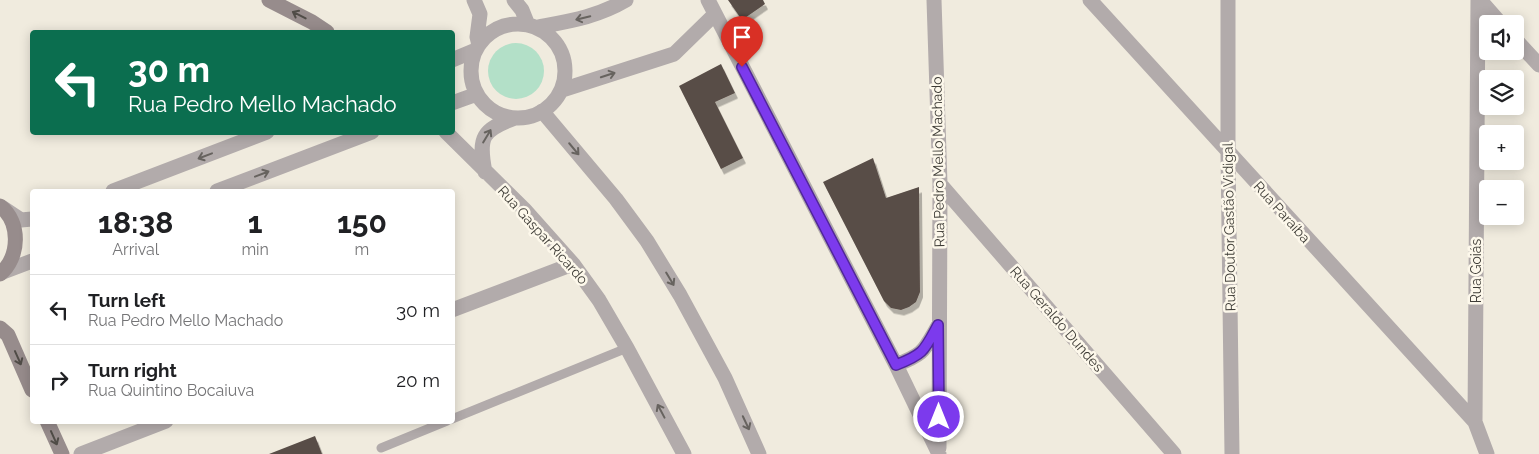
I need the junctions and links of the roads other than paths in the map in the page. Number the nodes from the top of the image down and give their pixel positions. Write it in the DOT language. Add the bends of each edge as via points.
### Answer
graph roads {
  1 [pos="269,0"];
  2 [pos="474,0"];
  3 [pos="514,0"];
  4 [pos="626,0"];
  5 [pos="695,0"];
  6 [pos="708,0"];
  7 [pos="934,0"];
  8 [pos="1090,0"];
  9 [pos="1228,0"];
  10 [pos="1479,0"];
  11 [pos="714,14"];
  12 [pos="1493,15"];
  13 [pos="533,26"];
  14 [pos="324,30"];
  15 [pos="478,47"];
  16 [pos="1524,49"];
  17 [pos="455,58"];
  18 [pos="1539,65"];
  19 [pos="562,90"];
  20 [pos="478,94"];
  21 [pos="455,102"];
  22 [pos="542,111"];
  23 [pos="517,118"];
  24 [pos="259,135"];
  25 [pos="364,135"];
  26 [pos="449,135"];
  27 [pos="1228,153"];
  28 [pos="485,172"];
  29 [pos="940,184"];
  30 [pos="118,189"];
  31 [pos="222,189"];
  32 [pos="2,207"];
  33 [pos="30,219"];
  34 [pos="30,262"];
  35 [pos="573,264"];
  36 [pos="1,273"];
  37 [pos="455,309"];
  38 [pos="938,325"];
  39 [pos="0,328"];
  40 [pos="627,348"];
  41 [pos="896,365"];
  42 [pos="30,385"];
  43 [pos="455,418"];
  44 [pos="1474,422"];
  45 [pos="48,424"];
  46 [pos="158,424"];
  47 [pos="440,424"];
  48 [pos="381,448"];
  49 [pos="679,452"];
  50 [pos="62,454"];
  51 [pos="81,454"];
  52 [pos="759,454"];
  53 [pos="939,454"];
  54 [pos="1174,454"];
  55 [pos="1232,454"];
  56 [pos="1487,454"];
  14 -- 1 [label="street, one-way"];
  2 -- 15 [label="street" via="480,14"];
  3 -- 13 [label="street"];
  4 -- 13 [label="street, one-way" via="608,11 583,18"];
  5 -- 11 [label="street"];
  6 -- 11 [label="street"];
  7 -- 29 [label="street, Rua Pedro Mello Machado"];
  8 -- 27 [label="street, Rua Paraíba"];
  9 -- 27 [label="street, Rua Doutor Gastão Vidigal"];
  10 -- 12 [label="street"];
  10 -- 44 [label="street, Rua Goiás"];
  19 -- 11 [label="street, one-way" via="674,54"];
  11 -- 41 [label="street"];
  13 -- 15 [label="street" via="510,24 492,32"];
  13 -- 19 [label="street" via="553,38 563,54 566,72"];
  15 -- 17 [label="street"];
  15 -- 20 [label="street" via="472,64 472,80"];
  16 -- 18 [label="street"];
  19 -- 22 [label="street"];
  20 -- 21 [label="street"];
  20 -- 23 [label="street" via="488,107 501,115"];
  22 -- 23 [label="street"];
  22 -- 52 [label="street, one-way" via="647,241 725,378"];
  28 -- 23 [label="street, one-way" via="481,153 483,139 494,126"];
  24 -- 30 [label="street, one-way"];
  31 -- 25 [label="street, one-way"];
  26 -- 28 [label="street, Rua Gaspar Ricardo"];
  27 -- 44 [label="street, Rua Paraíba"];
  27 -- 55 [label="street, Rua Doutor Gastão Vidigal"];
  28 -- 35 [label="street, Rua Gaspar Ricardo" via="524,209"];
  29 -- 38 [label="street, Rua Pedro Mello Machado"];
  29 -- 54 [label="street, Rua Geraldo Dundes"];
  32 -- 33 [label="street" via="21,220"];
  32 -- 36 [label="street" via="12,220 16,233 15,247"];
  34 -- 36 [label="street"];
  35 -- 37 [label="street"];
  35 -- 40 [label="street, Rua Gaspar Ricardo"];
  38 -- 41 [label="street, Rua Pedro Mello Machado" via="916,358"];
  38 -- 53 [label="street, Rua Pedro Mello Machado"];
  39 -- 42 [label="street, one-way" via="8,335"];
  40 -- 43 [label="lane"];
  49 -- 40 [label="street, Rua Gaspar Ricardo, one-way"];
  41 -- 53 [label="street"];
  44 -- 56 [label="street"];
  45 -- 50 [label="street, one-way"];
  46 -- 51 [label="street"];
  47 -- 48 [label="lane"];
}
